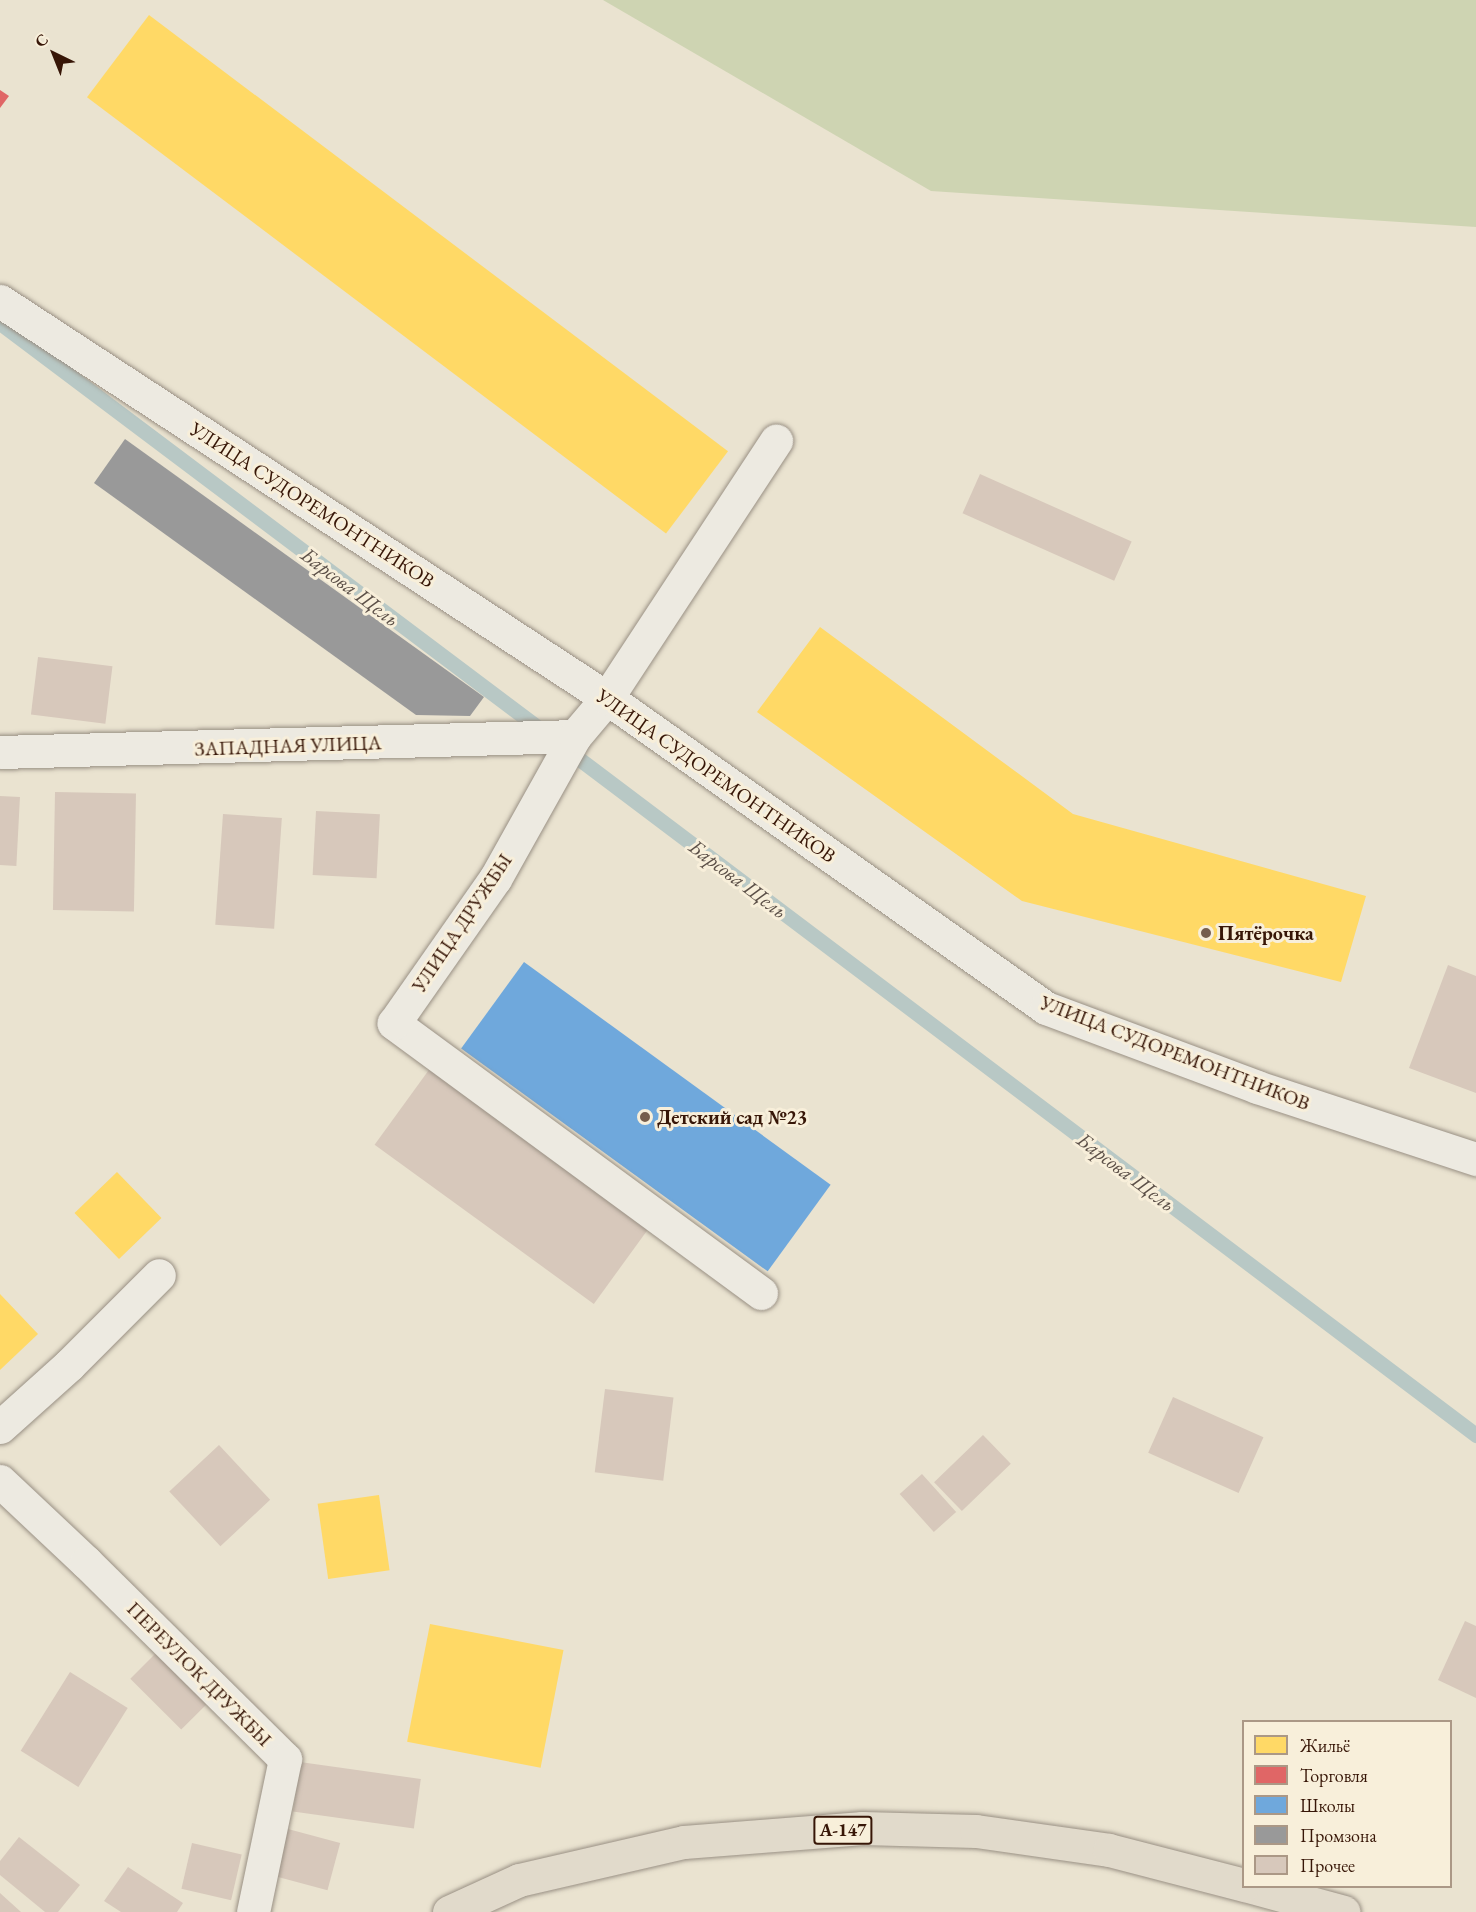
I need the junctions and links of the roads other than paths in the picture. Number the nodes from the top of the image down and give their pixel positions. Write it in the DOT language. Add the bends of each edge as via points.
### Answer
graph roads {
  1 [pos="0,301"];
  2 [pos="776,441"];
  3 [pos="607,698"];
  4 [pos="575,736"];
  5 [pos="0,753"];
  6 [pos="1476,1159"];
  7 [pos="159,1275"];
  8 [pos="761,1293"];
  9 [pos="0,1427"];
  10 [pos="0,1481"];
  11 [pos="1242,1884"];
  12 [pos="1252,1888"];
  13 [pos="253,1912"];
  14 [pos="449,1912"];
  15 [pos="1344,1912"];
  1 -- 3 [label="street, УЛИЦА СУДОРЕМОНТНИКОВ"];
  2 -- 3 [label="street, УЛИЦА ДРУЖБЫ"];
  3 -- 4 [label="street, УЛИЦА ДРУЖБЫ"];
  3 -- 6 [label="street, УЛИЦА СУДОРЕМОНТНИКОВ" via="1046,1008 1257,1087"];
  4 -- 5 [label="street, ЗАПАДНАЯ УЛИЦА"];
  4 -- 8 [label="street, УЛИЦА ДРУЖБЫ" via="495,879 394,1023"];
  7 -- 9 [label="street"];
  10 -- 13 [label="street, ПЕРЕУЛОК ДРУЖБЫ" via="285,1759"];
  11 -- 14 [label="highway, А-147" via="1109,1850 976,1831 862,1828 684,1842 519,1880"];
  12 -- 15 [label="highway"];
}
